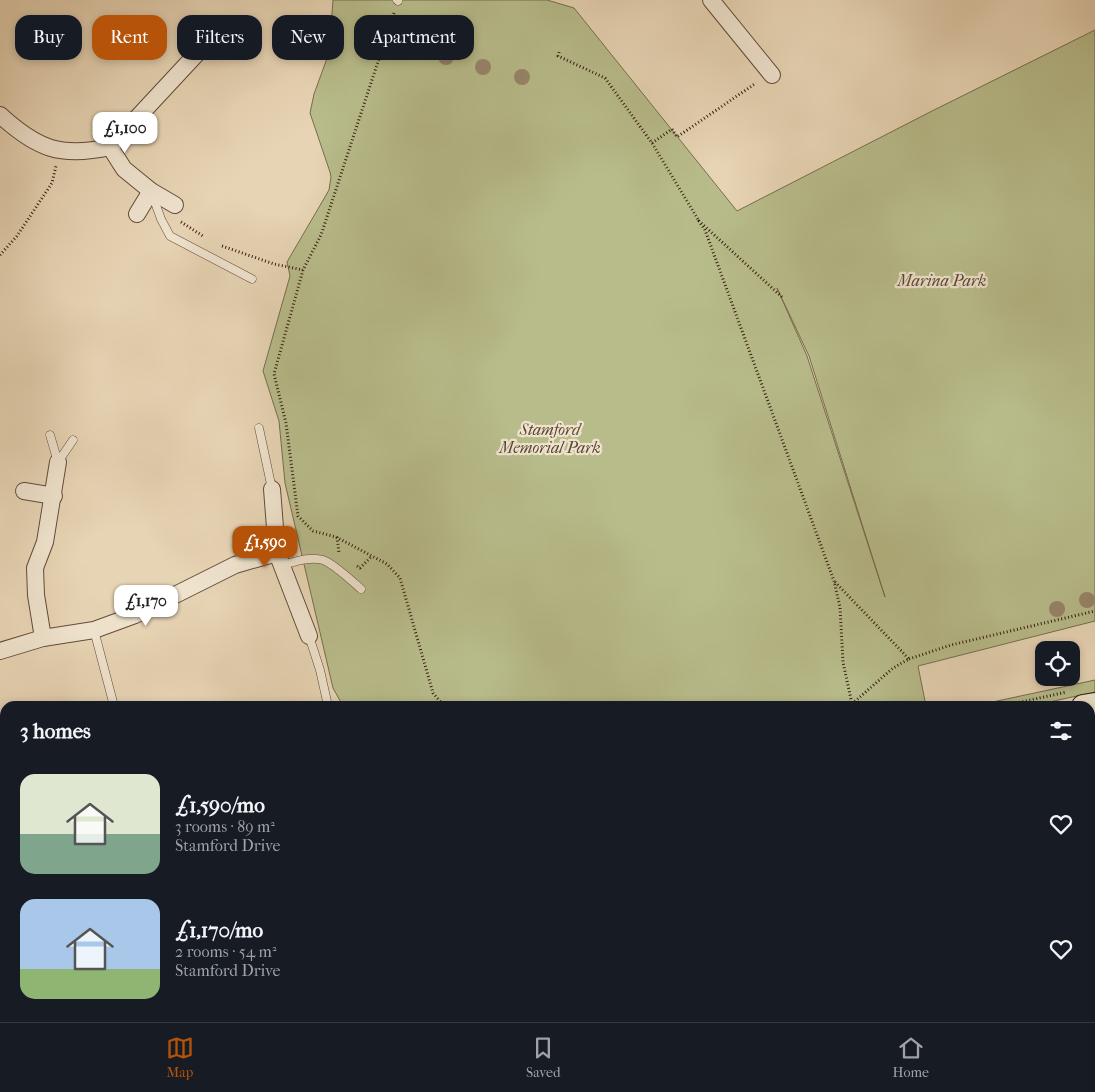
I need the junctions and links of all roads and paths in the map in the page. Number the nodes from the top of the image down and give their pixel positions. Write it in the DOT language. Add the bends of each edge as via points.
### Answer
graph roads {
  1 [pos="398,0"];
  2 [pos="712,0"];
  3 [pos="560,52"];
  4 [pos="191,60"];
  5 [pos="772,75"];
  6 [pos="0,115"];
  7 [pos="652,143"];
  8 [pos="110,147"];
  9 [pos="60,151"];
  10 [pos="151,191"];
  11 [pos="176,205"];
  12 [pos="137,214"];
  13 [pos="699,220"];
  14 [pos="204,236"];
  15 [pos="220,244"];
  16 [pos="0,255"];
  17 [pos="303,270"];
  18 [pos="252,279"];
  19 [pos="782,298"];
  20 [pos="259,428"];
  21 [pos="50,435"];
  22 [pos="73,440"];
  23 [pos="58,462"];
  24 [pos="272,489"];
  25 [pos="24,491"];
  26 [pos="54,496"];
  27 [pos="372,556"];
  28 [pos="279,559"];
  29 [pos="354,565"];
  30 [pos="834,582"];
  31 [pos="360,589"];
  32 [pos="1095,611"];
  33 [pos="94,630"];
  34 [pos="309,636"];
  35 [pos="43,638"];
  36 [pos="0,651"];
  37 [pos="909,659"];
  38 [pos="1079,698"];
  39 [pos="113,701"];
  40 [pos="327,701"];
  41 [pos="440,701"];
  42 [pos="851,701"];
  43 [pos="856,701"];
  44 [pos="1050,701"];
  1 -- 17 [label="path" via="320,235"];
  2 -- 5 [label="street"];
  3 -- 7 [label="path" via="558,56 605,78"];
  4 -- 8 [label="street"];
  5 -- 7 [label="path" via="748,87 677,137 672,129"];
  6 -- 9 [label="street" via="19,132 43,146"];
  7 -- 13 [label="path"];
  8 -- 9 [label="street" via="88,152"];
  8 -- 10 [label="street" via="124,169"];
  9 -- 16 [label="path" via="52,183 17,236"];
  10 -- 11 [label="street"];
  10 -- 12 [label="street"];
  10 -- 18 [label="lane" via="170,236"];
  11 -- 14 [label="path" via="180,221"];
  13 -- 19 [label="path"];
  13 -- 30 [label="path"];
  15 -- 17 [label="path" via="274,264"];
  17 -- 27 [label="path" via="274,374 286,423 298,516 313,531 336,537"];
  20 -- 24 [label="lane"];
  21 -- 23 [label="lane"];
  22 -- 23 [label="lane"];
  23 -- 26 [label="street"];
  24 -- 28 [label="street"];
  25 -- 26 [label="street"];
  26 -- 35 [label="street" via="45,542 35,568"];
  27 -- 29 [label="path" via="360,568"];
  27 -- 41 [label="path" via="387,564 400,578 433,692"];
  28 -- 31 [label="lane" via="323,560"];
  28 -- 33 [label="street" via="235,565 135,615"];
  28 -- 34 [label="street"];
  30 -- 37 [label="path"];
  30 -- 42 [label="path" via="840,607 843,662"];
  32 -- 37 [label="path" via="951,645"];
  33 -- 35 [label="street"];
  33 -- 39 [label="lane"];
  34 -- 40 [label="lane"];
  35 -- 36 [label="street"];
  37 -- 43 [label="path"];
  38 -- 44 [label="path"];
}
